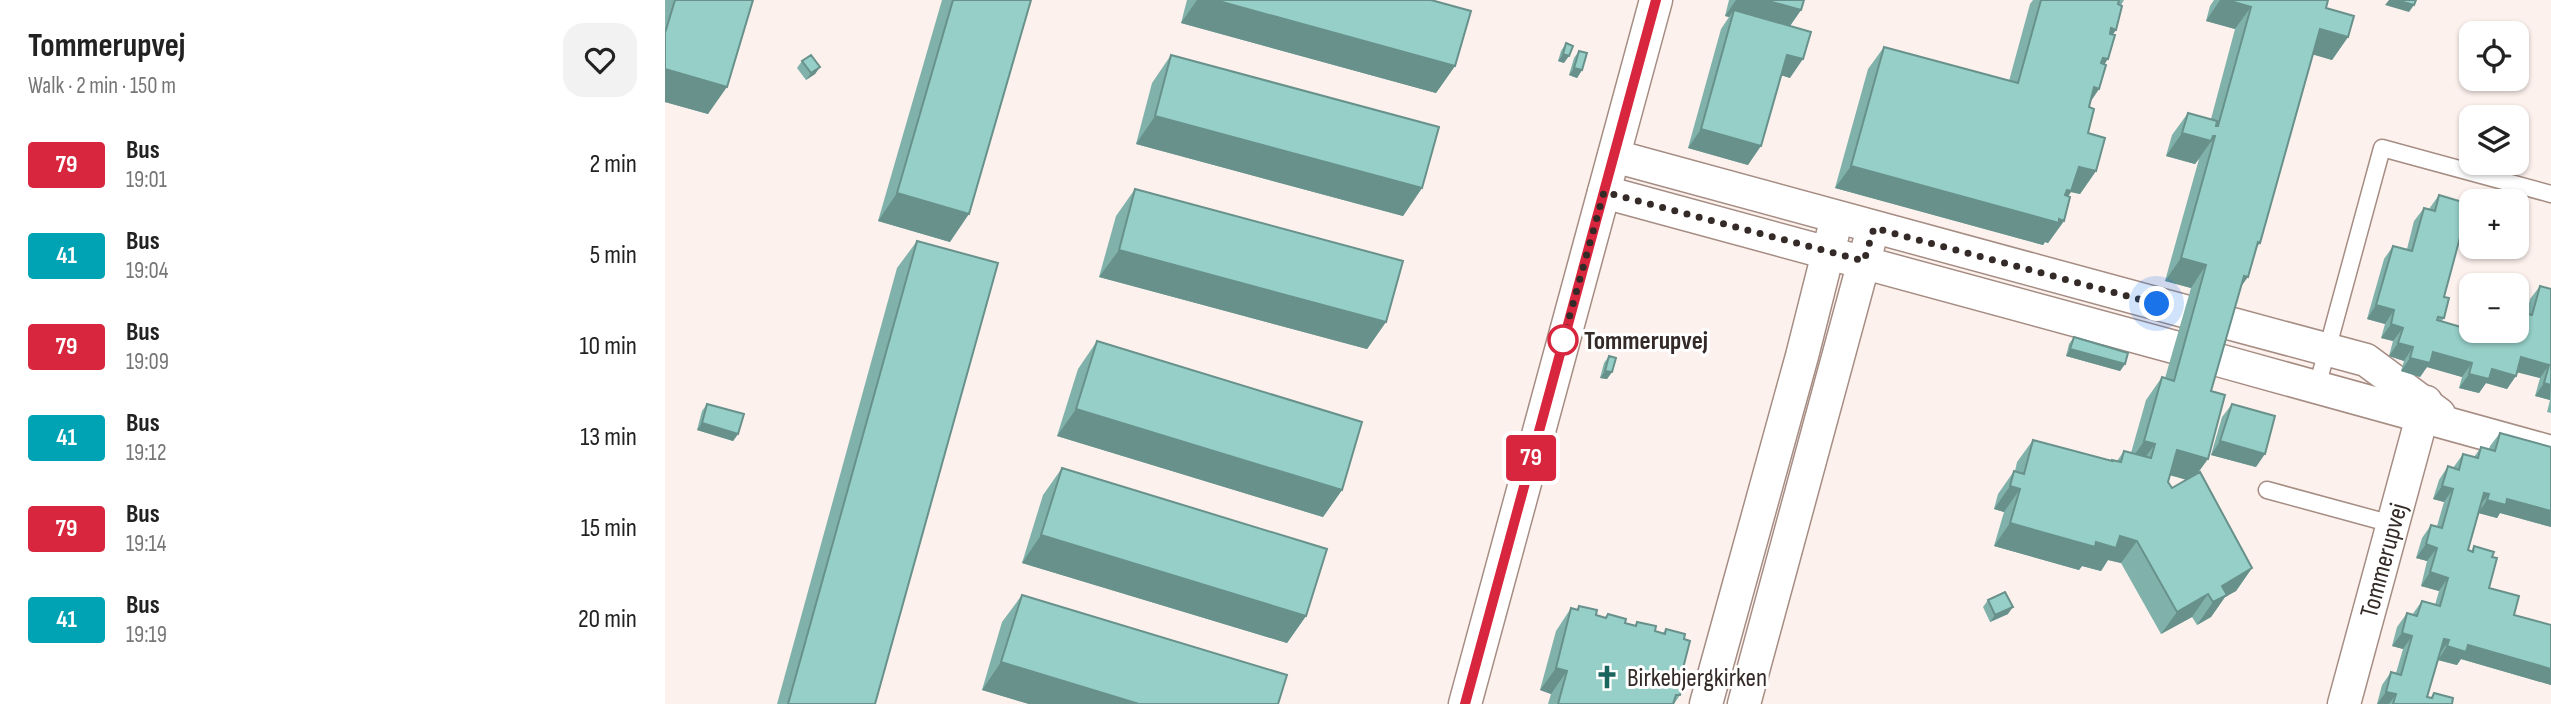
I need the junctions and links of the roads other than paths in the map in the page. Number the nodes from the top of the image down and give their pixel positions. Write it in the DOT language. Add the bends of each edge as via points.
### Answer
graph roads {
  1 [pos="1656,0"];
  2 [pos="1614,156"];
  3 [pos="1604,192"];
  4 [pos="2551,194"];
  5 [pos="1837,218"];
  6 [pos="1874,228"];
  7 [pos="1829,251"];
  8 [pos="1864,261"];
  9 [pos="2184,311"];
  10 [pos="2221,321"];
  11 [pos="2174,347"];
  12 [pos="2328,350"];
  13 [pos="2211,358"];
  14 [pos="2317,387"];
  15 [pos="2433,414"];
  16 [pos="2551,452"];
  17 [pos="2267,490"];
  18 [pos="2392,524"];
  19 [pos="1465,704"];
  20 [pos="1706,704"];
  21 [pos="1744,704"];
  22 [pos="2344,704"];
  1 -- 2 [label="street"];
  2 -- 3 [label="street"];
  2 -- 5 [label="street"];
  3 -- 7 [label="street"];
  3 -- 19 [label="street"];
  4 -- 12 [label="lane" via="2382,148"];
  5 -- 6 [label="street"];
  5 -- 7 [label="street"];
  6 -- 8 [label="street"];
  6 -- 9 [label="street"];
  7 -- 8 [label="street"];
  7 -- 20 [label="street"];
  8 -- 11 [label="street"];
  8 -- 21 [label="street"];
  10 -- 12 [label="street"];
  12 -- 14 [label="lane"];
  12 -- 15 [label="street" via="2366,360"];
  13 -- 14 [label="street"];
  14 -- 15 [label="street"];
  15 -- 16 [label="street"];
  15 -- 18 [label="street, Tommerupvej"];
  17 -- 18 [label="lane"];
  18 -- 22 [label="street, Tommerupvej"];
}
